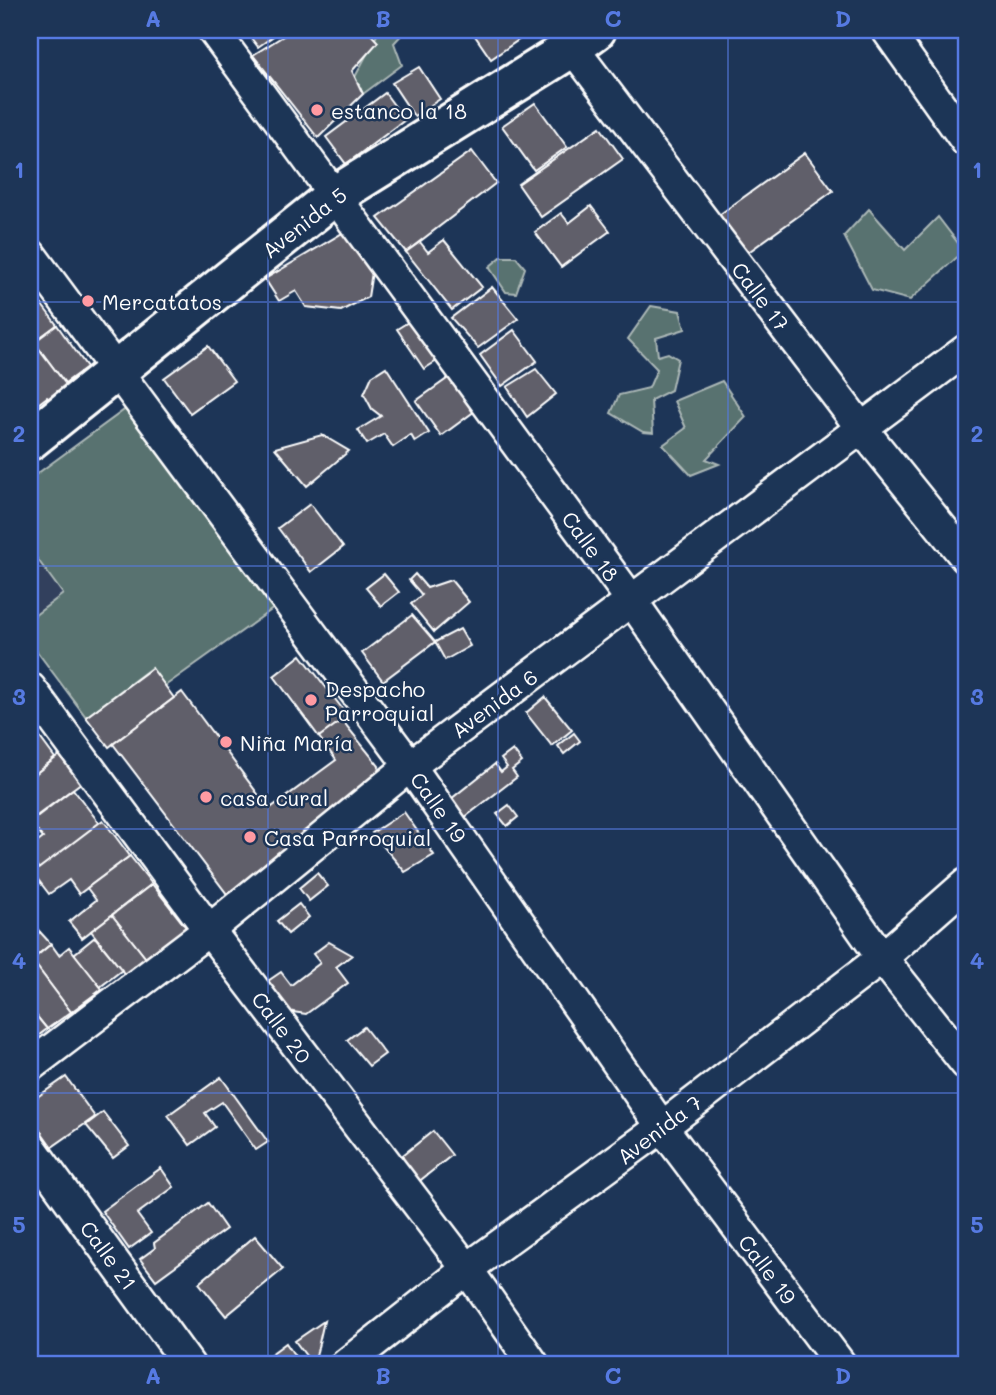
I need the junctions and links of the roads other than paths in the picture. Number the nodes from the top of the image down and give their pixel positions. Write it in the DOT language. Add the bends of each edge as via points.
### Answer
graph roads {
  1 [pos="213,30"];
  2 [pos="887,30"];
  3 [pos="576,36"];
  4 [pos="966,141"];
  5 [pos="334,196"];
  6 [pos="30,254"];
  7 [pos="966,350"];
  8 [pos="115,372"];
  9 [pos="862,429"];
  10 [pos="30,440"];
  11 [pos="966,558"];
  12 [pos="632,601"];
  13 [pos="30,688"];
  14 [pos="410,766"];
  15 [pos="966,884"];
  16 [pos="209,930"];
  17 [pos="882,958"];
  18 [pos="966,1064"];
  19 [pos="30,1066"];
  20 [pos="662,1127"];
  21 [pos="30,1146"];
  22 [pos="467,1269"];
  23 [pos="189,1365"];
  24 [pos="345,1365"];
  25 [pos="534,1365"];
  26 [pos="841,1365"];
  1 -- 5 [label="street, Calle 18"];
  2 -- 4 [label="street"];
  3 -- 5 [label="street, Avenida 5"];
  3 -- 9 [label="street, Calle 17"];
  5 -- 8 [label="street, Avenida 5"];
  5 -- 12 [label="street, Calle 18"];
  6 -- 8 [label="street, Calle 19"];
  7 -- 9 [label="street, Avenida 6"];
  8 -- 10 [label="street, Avenida 5"];
  8 -- 14 [label="street, Calle 19"];
  9 -- 11 [label="street, Calle 17"];
  9 -- 12 [label="street, Avenida 6"];
  12 -- 14 [label="street, Avenida 6"];
  12 -- 17 [label="street, Calle 18"];
  13 -- 16 [label="street, Calle 20"];
  14 -- 16 [label="street, Avenida 6"];
  14 -- 20 [label="street, Calle 19"];
  15 -- 17 [label="street, Avenida 7"];
  16 -- 19 [label="street, Avenida 6"];
  16 -- 22 [label="street, Calle 20"];
  17 -- 18 [label="street, Calle 18"];
  17 -- 20 [label="street, Avenida 7"];
  20 -- 22 [label="street, Avenida 7"];
  20 -- 26 [label="street, Calle 19"];
  21 -- 23 [label="street, Calle 21"];
  22 -- 24 [label="street, Avenida 7"];
  22 -- 25 [label="street, Calle 20"];
}
